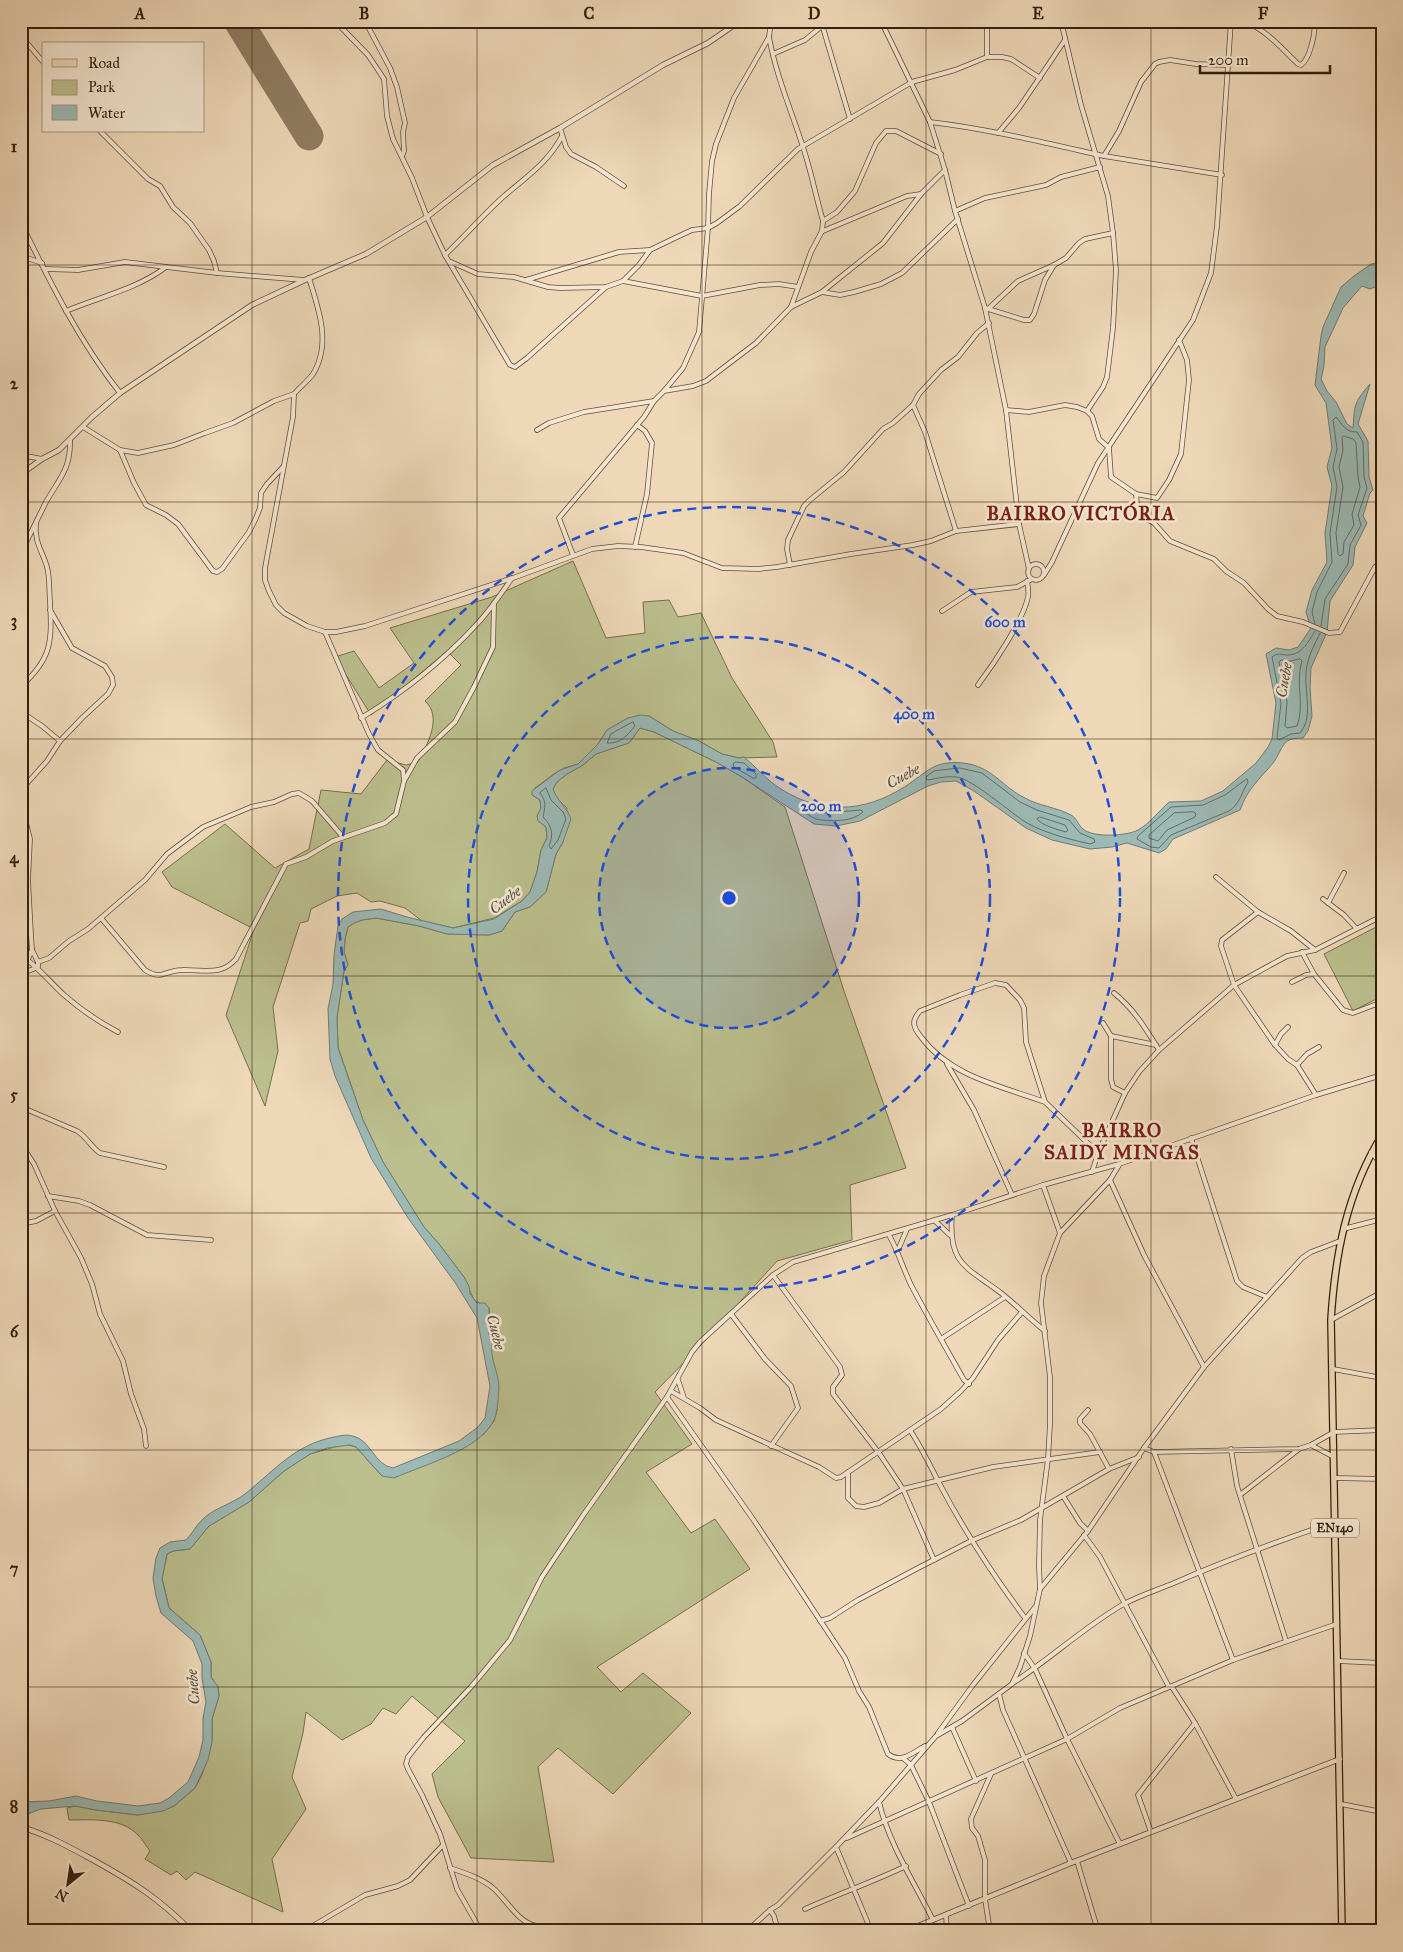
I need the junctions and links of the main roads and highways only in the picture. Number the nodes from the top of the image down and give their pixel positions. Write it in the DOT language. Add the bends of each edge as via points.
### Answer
graph roads {
  1 [pos="1382,1135"];
  2 [pos="1342,1931"];
  1 -- 2 [label="main road, EN140" via="1350,1201 1342,1229 1332,1320"];
}
